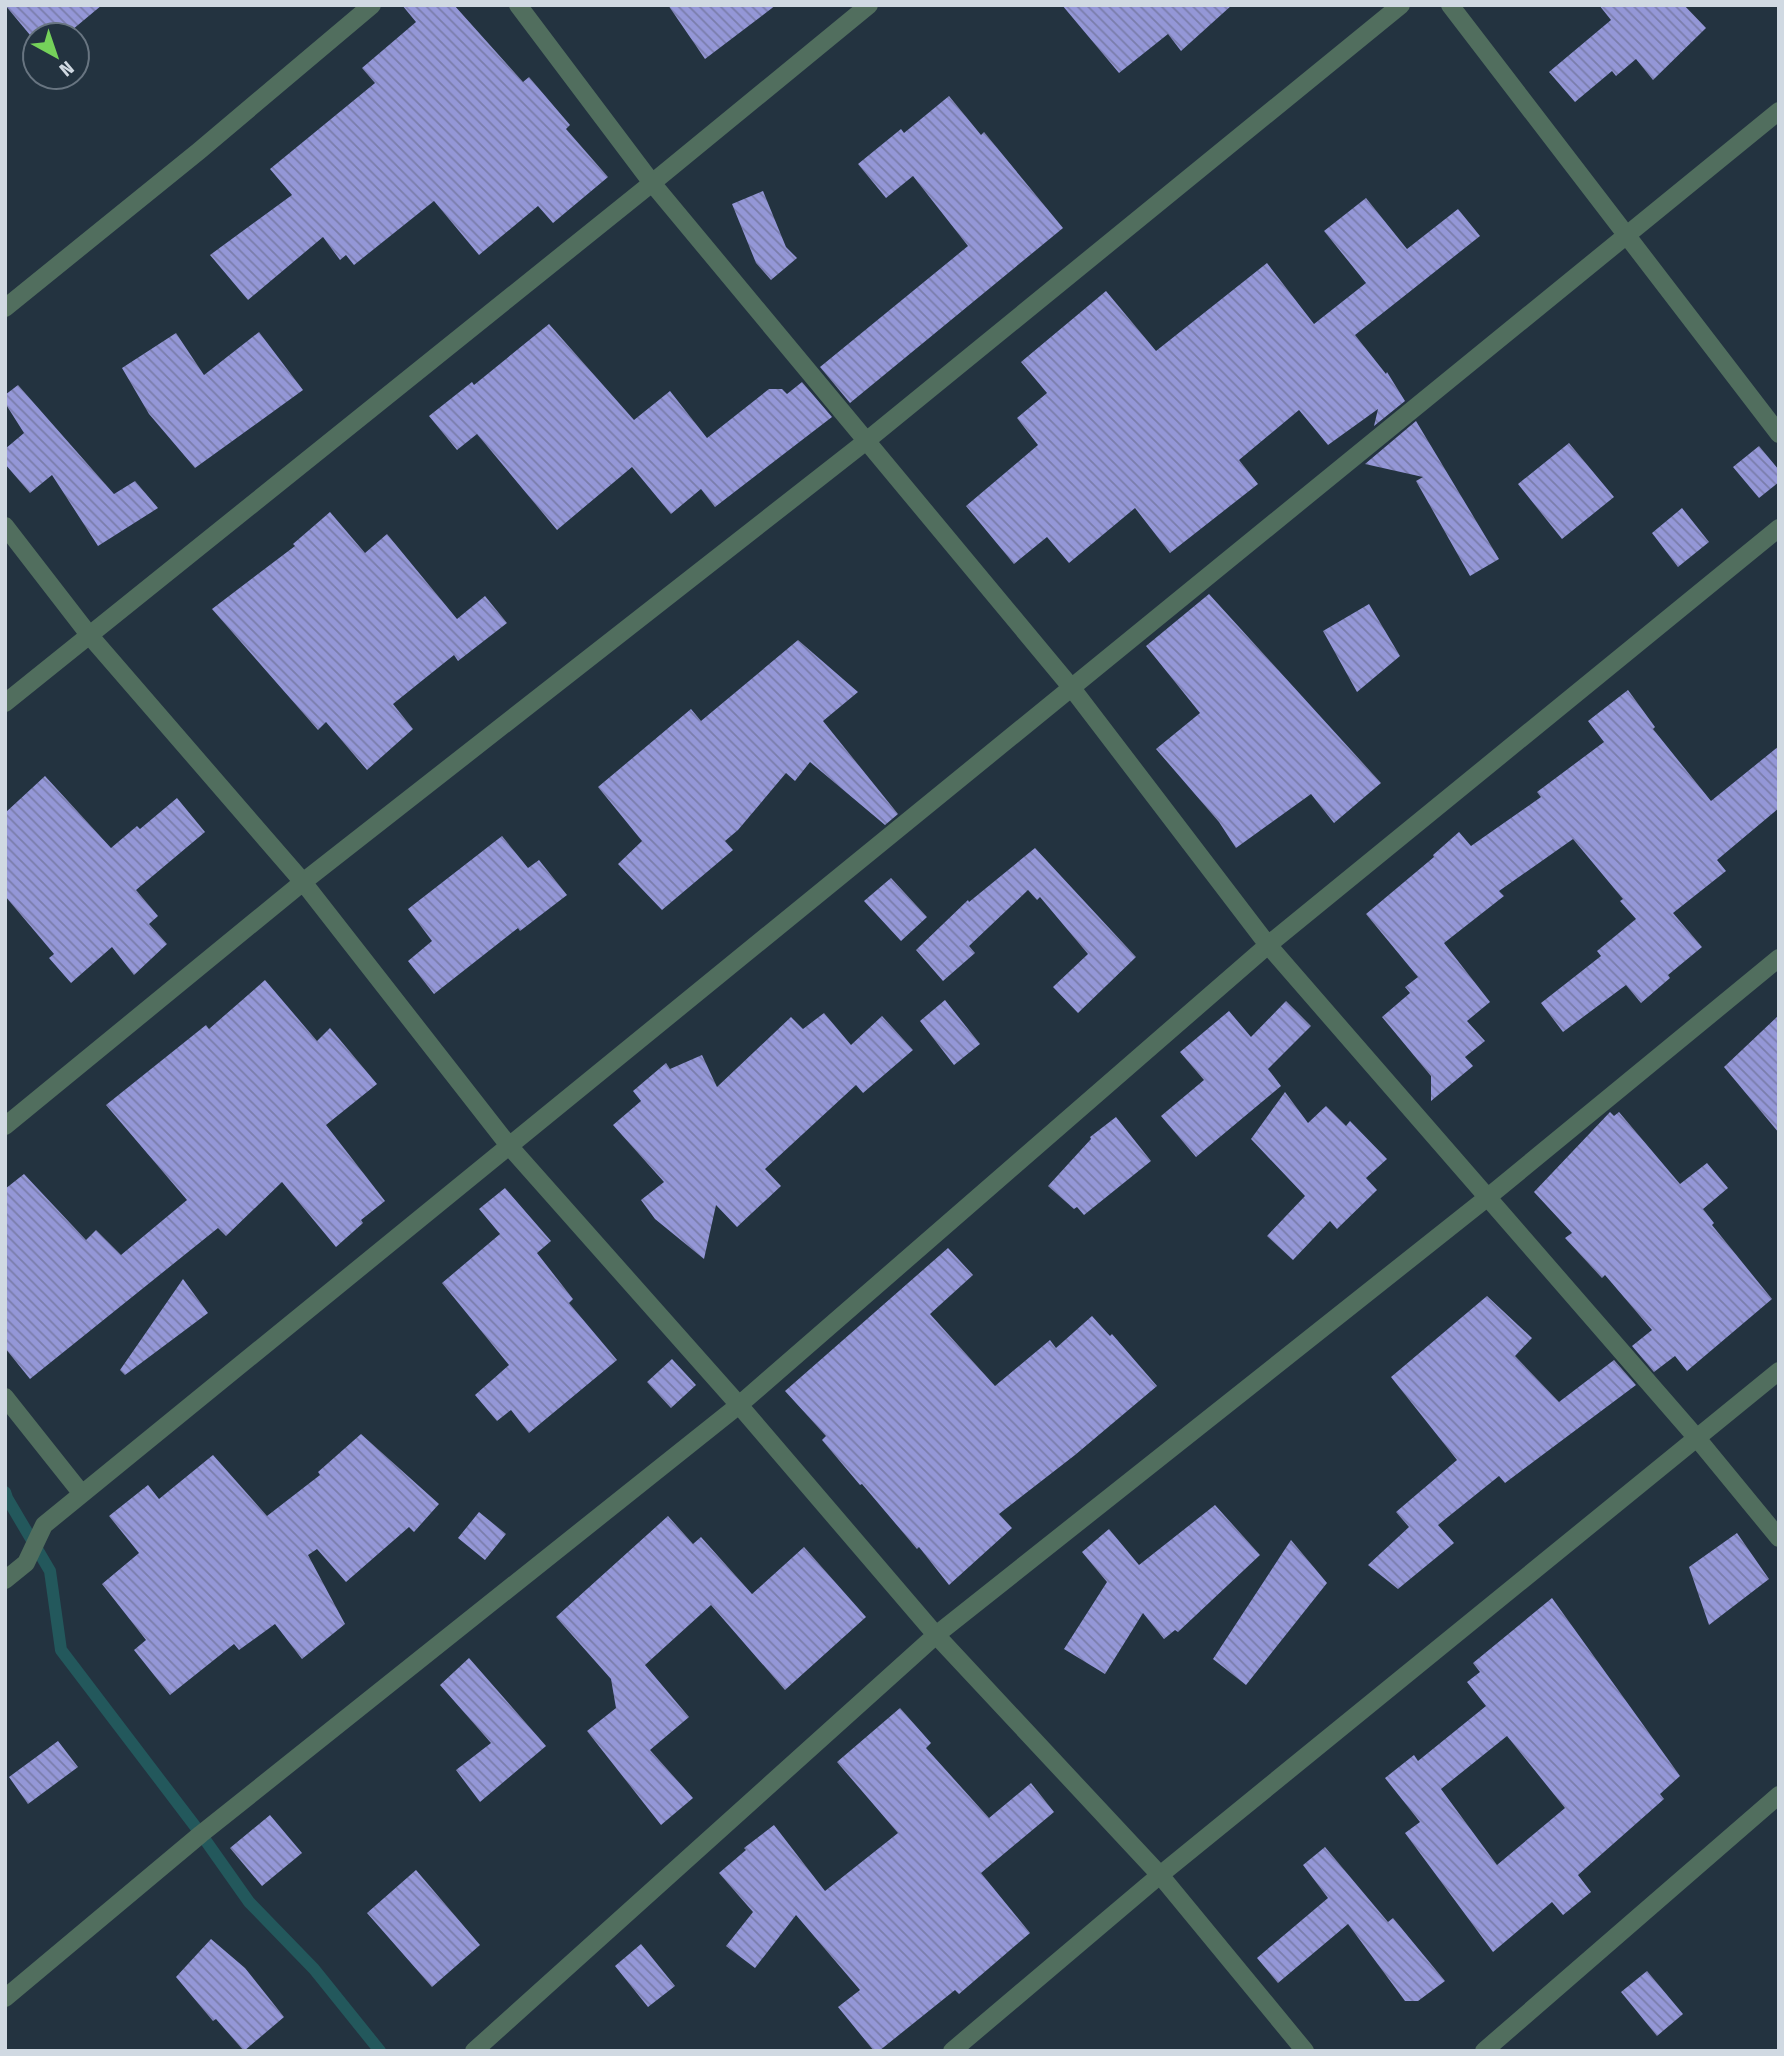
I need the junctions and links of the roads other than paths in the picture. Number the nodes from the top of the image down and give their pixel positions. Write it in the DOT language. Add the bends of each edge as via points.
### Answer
graph roads {
  1 [pos="372,5"];
  2 [pos="518,5"];
  3 [pos="869,5"];
  4 [pos="1401,5"];
  5 [pos="1450,5"];
  6 [pos="1779,111"];
  7 [pos="652,183"];
  8 [pos="1624,235"];
  9 [pos="5,308"];
  10 [pos="1779,434"];
  11 [pos="865,442"];
  12 [pos="5,526"];
  13 [pos="1779,528"];
  14 [pos="90,636"];
  15 [pos="1071,687"];
  16 [pos="5,703"];
  17 [pos="303,881"];
  18 [pos="1268,945"];
  19 [pos="1779,958"];
  20 [pos="5,1126"];
  21 [pos="510,1147"];
  22 [pos="1488,1197"];
  23 [pos="1779,1371"];
  24 [pos="5,1397"];
  25 [pos="740,1405"];
  26 [pos="1696,1437"];
  27 [pos="82,1494"];
  28 [pos="1779,1538"];
  29 [pos="5,1580"];
  30 [pos="936,1635"];
  31 [pos="1779,1795"];
  32 [pos="1160,1875"];
  33 [pos="5,1998"];
  34 [pos="474,2051"];
  35 [pos="952,2051"];
  36 [pos="1305,2051"];
  37 [pos="1484,2051"];
  1 -- 9 [label="street"];
  2 -- 7 [label="street"];
  3 -- 7 [label="street"];
  4 -- 11 [label="street"];
  5 -- 8 [label="street"];
  6 -- 8 [label="street"];
  7 -- 11 [label="street"];
  7 -- 14 [label="street"];
  8 -- 10 [label="street"];
  8 -- 15 [label="street"];
  11 -- 15 [label="street"];
  11 -- 17 [label="street"];
  12 -- 14 [label="street"];
  13 -- 18 [label="street"];
  14 -- 16 [label="street"];
  14 -- 17 [label="street"];
  15 -- 18 [label="street"];
  15 -- 21 [label="street"];
  17 -- 20 [label="street"];
  17 -- 21 [label="street"];
  18 -- 22 [label="street"];
  18 -- 25 [label="street"];
  19 -- 22 [label="street"];
  21 -- 25 [label="street"];
  21 -- 27 [label="street"];
  22 -- 26 [label="street"];
  22 -- 30 [label="street"];
  23 -- 26 [label="street"];
  24 -- 27 [label="street"];
  25 -- 30 [label="street"];
  25 -- 33 [label="street" via="201,1834"];
  26 -- 28 [label="street"];
  26 -- 32 [label="street"];
  27 -- 29 [label="street" via="44,1525 26,1563"];
  30 -- 32 [label="street"];
  30 -- 34 [label="street"];
  31 -- 37 [label="street"];
  32 -- 35 [label="street"];
  32 -- 36 [label="street"];
}
